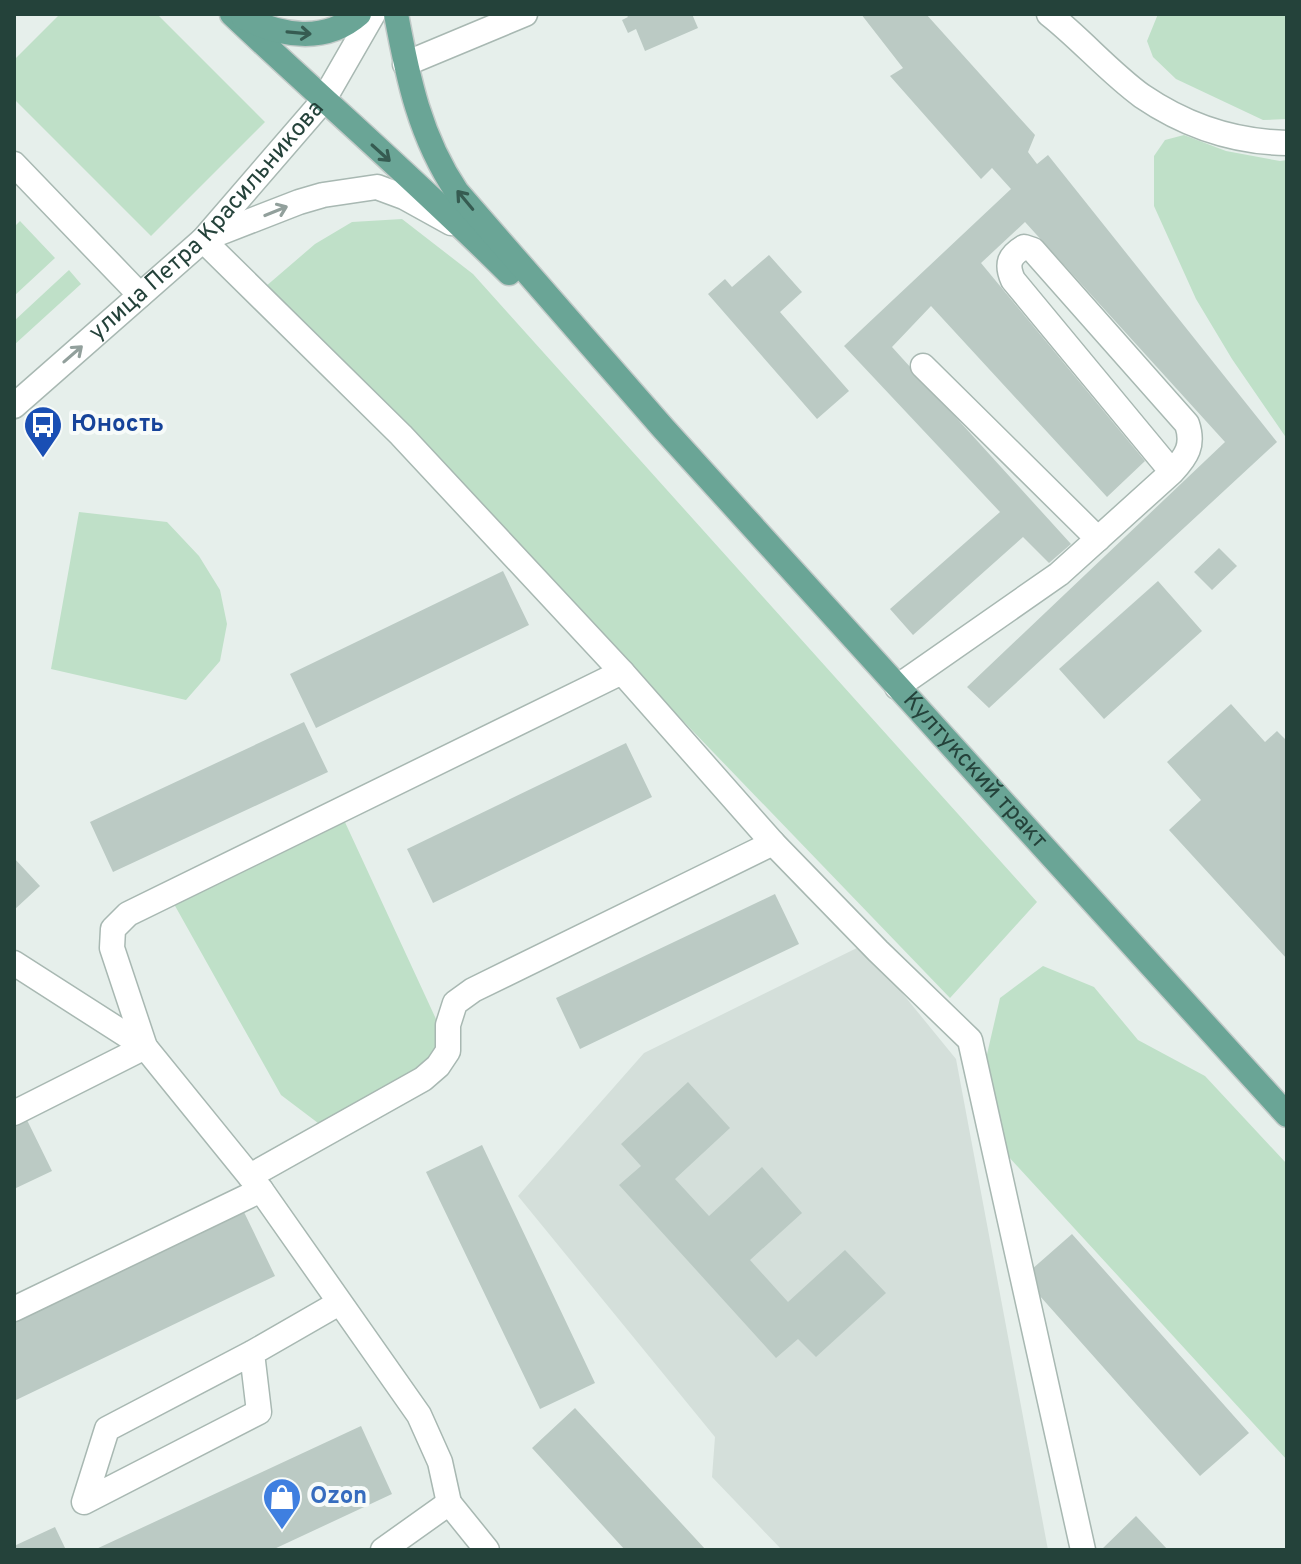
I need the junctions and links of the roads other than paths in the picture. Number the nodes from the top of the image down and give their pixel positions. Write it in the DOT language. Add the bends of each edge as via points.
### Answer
graph roads {
  1 [pos="235,14"];
  2 [pos="359,14"];
  3 [pos="373,14"];
  4 [pos="396,14"];
  5 [pos="525,14"];
  6 [pos="1049,14"];
  7 [pos="405,64"];
  8 [pos="323,101"];
  9 [pos="1287,143"];
  10 [pos="14,164"];
  11 [pos="467,231"];
  12 [pos="203,240"];
  13 [pos="140,295"];
  14 [pos="923,366"];
  15 [pos="14,406"];
  16 [pos="663,428"];
  17 [pos="1172,472"];
  18 [pos="1098,539"];
  19 [pos="622,672"];
  20 [pos="897,687"];
  21 [pos="773,843"];
  22 [pos="14,963"];
  23 [pos="145,1047"];
  24 [pos="14,1113"];
  25 [pos="1287,1115"];
  26 [pos="255,1183"];
  27 [pos="339,1303"];
  28 [pos="14,1309"];
  29 [pos="252,1353"];
  30 [pos="449,1503"];
  31 [pos="383,1550"];
  32 [pos="487,1550"];
  33 [pos="1083,1550"];
  1 -- 2 [label="main road, one-way" via="273,29 311,35"];
  1 -- 8 [label="main road"];
  3 -- 8 [label="street, улица Петра Красильникова"];
  4 -- 7 [label="main road"];
  5 -- 7 [label="street"];
  6 -- 9 [label="street" via="1141,95 1177,117 1244,140"];
  16 -- 7 [label="main road, one-way" via="457,192 432,151"];
  8 -- 11 [label="main road, one-way"];
  8 -- 12 [label="street, улица Петра Красильникова"];
  10 -- 13 [label="street"];
  12 -- 11 [label="street, one-way" via="299,202 377,187"];
  11 -- 16 [label="main road"];
  12 -- 13 [label="street, улица Петра Красильникова"];
  12 -- 19 [label="street" via="401,435"];
  15 -- 13 [label="street, улица Петра Красильникова, one-way"];
  14 -- 18 [label="street"];
  16 -- 20 [label="main road, Култукский тракт"];
  17 -- 17 [label="street" via="1190,448 1187,424 1033,250 1024,247 1009,260 1013,280"];
  17 -- 18 [label="street"];
  18 -- 20 [label="street" via="1059,574"];
  19 -- 21 [label="street"];
  19 -- 23 [label="street" via="128,914 113,929 112,948"];
  20 -- 25 [label="main road, Култукский тракт"];
  21 -- 26 [label="street" via="473,990 455,1003 448,1051 438,1066"];
  21 -- 33 [label="street" via="970,1040"];
  22 -- 23 [label="street"];
  23 -- 24 [label="street"];
  23 -- 26 [label="street"];
  26 -- 27 [label="street"];
  26 -- 28 [label="street"];
  27 -- 29 [label="street"];
  27 -- 30 [label="street" via="419,1415 440,1462"];
  29 -- 29 [label="street" via="107,1429 84,1502 259,1412"];
  30 -- 31 [label="street"];
  30 -- 32 [label="street"];
}
